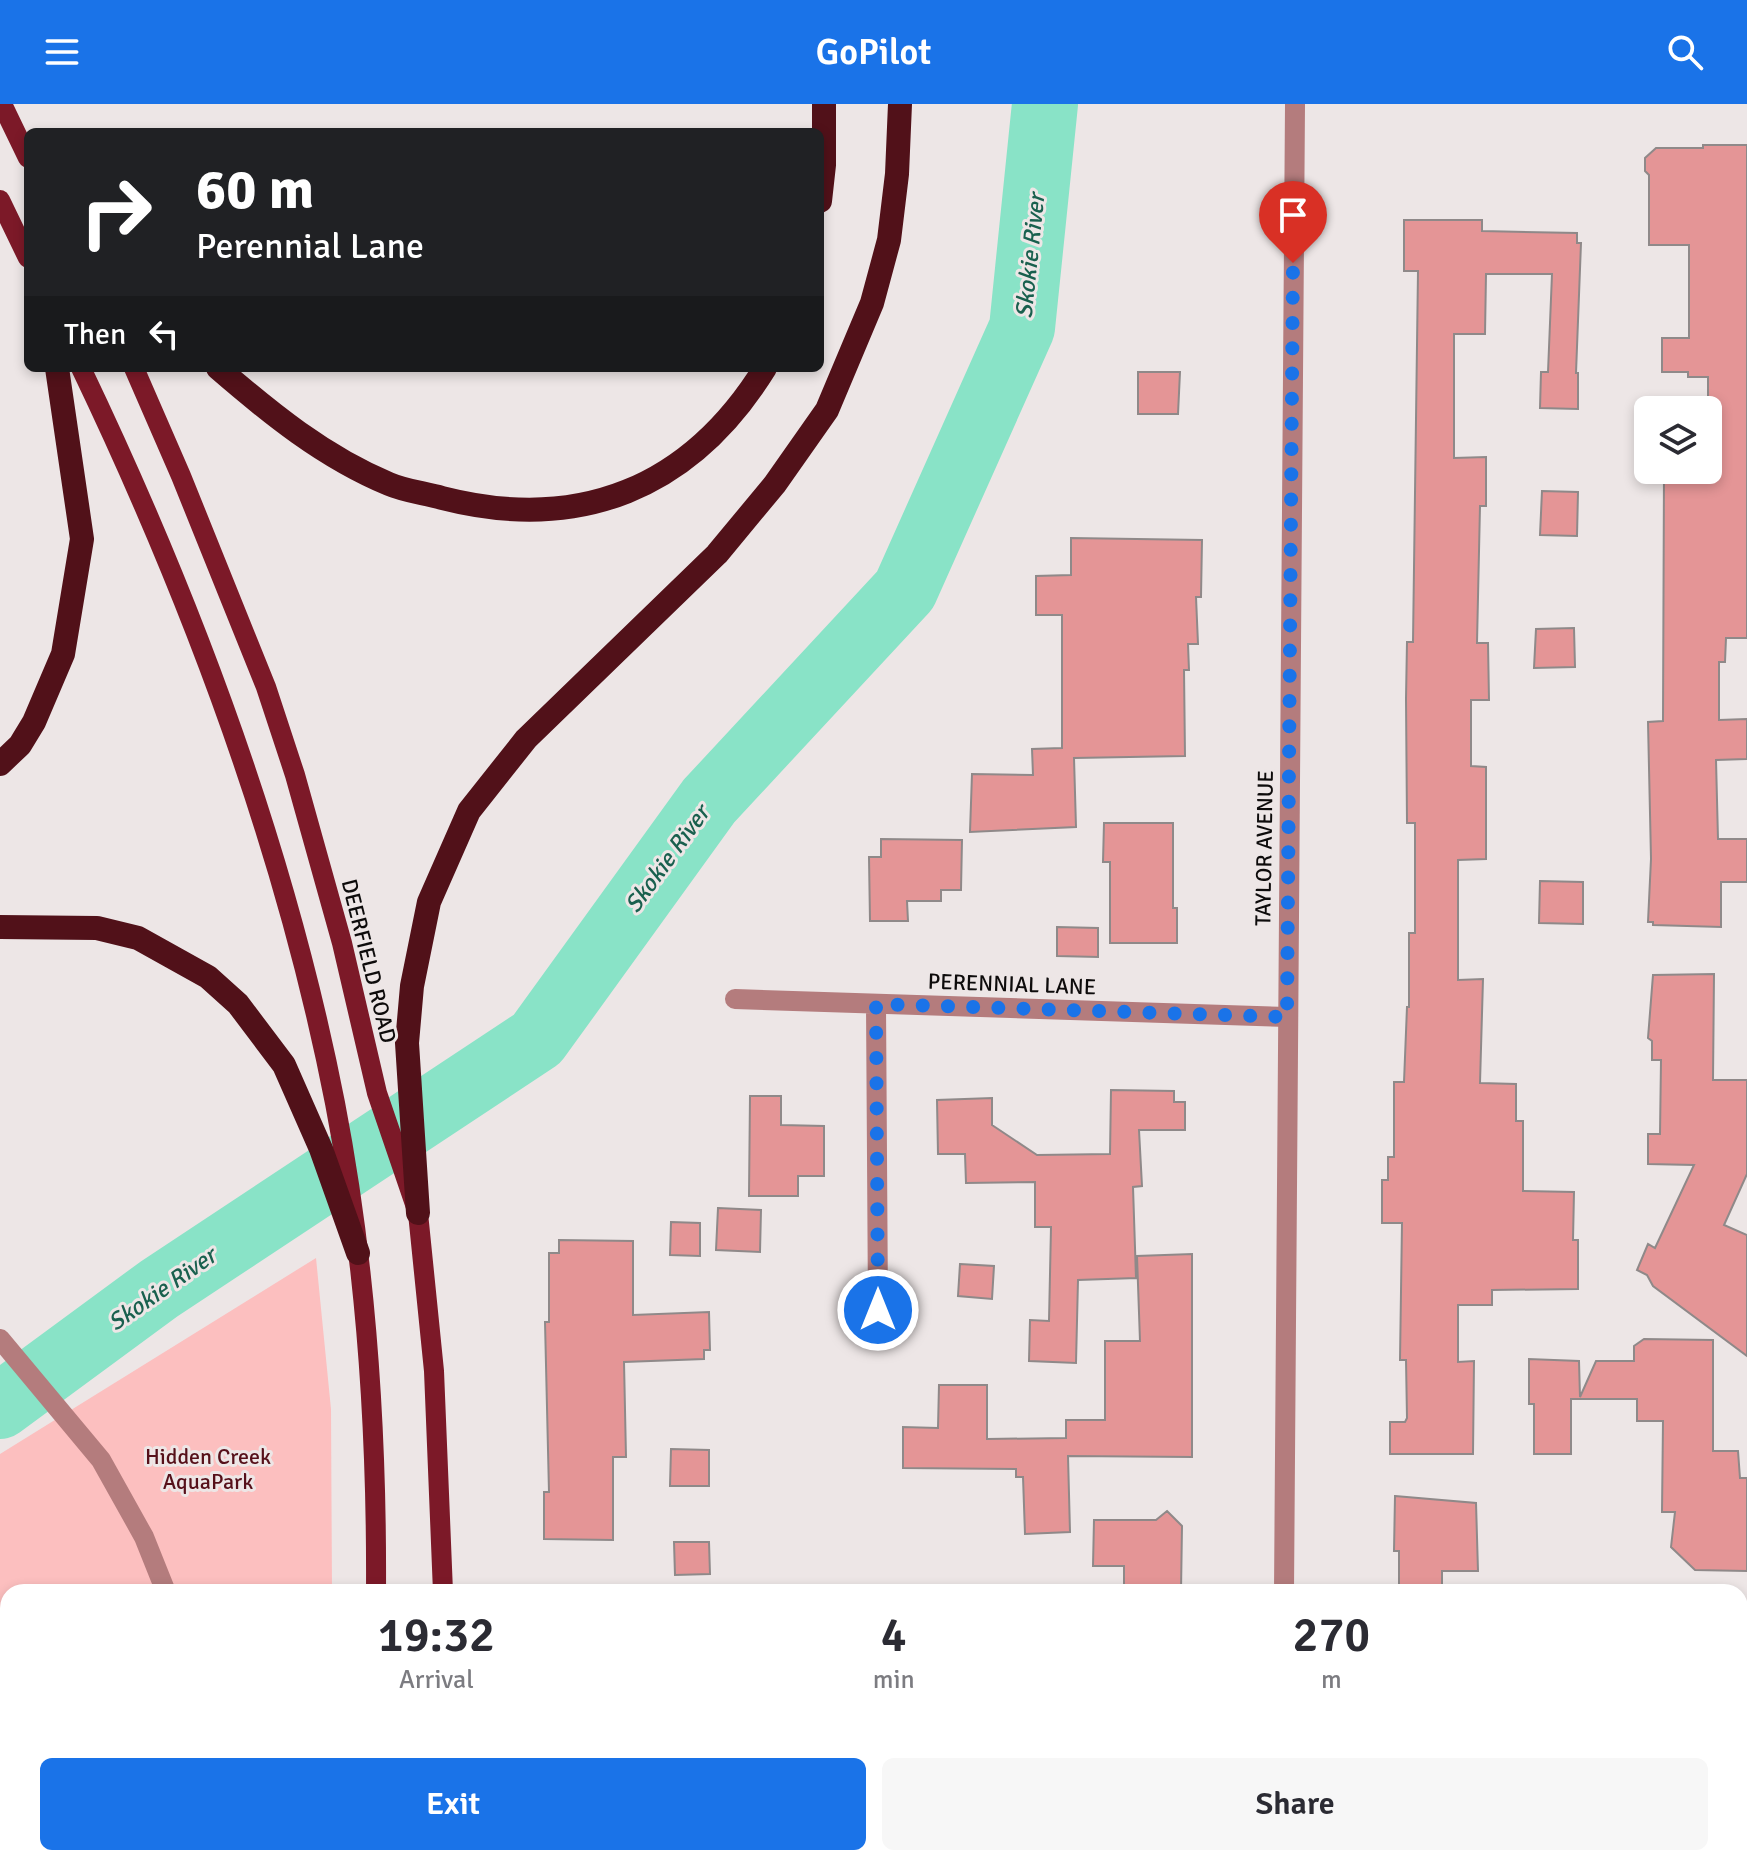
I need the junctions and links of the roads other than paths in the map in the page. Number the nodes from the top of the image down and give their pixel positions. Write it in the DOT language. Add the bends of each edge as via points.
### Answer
graph roads {
  1 [pos="824,104"];
  2 [pos="900,104"];
  3 [pos="1295,105"];
  4 [pos="4,107"];
  5 [pos="824,128"];
  6 [pos="824,128"];
  7 [pos="24,150"];
  8 [pos="824,165"];
  9 [pos="0,200"];
  10 [pos="24,250"];
  11 [pos="58,372"];
  12 [pos="83,372"];
  13 [pos="136,372"];
  14 [pos="223,372"];
  15 [pos="763,372"];
  16 [pos="0,764"];
  17 [pos="0,927"];
  18 [pos="735,999"];
  19 [pos="876,1004"];
  20 [pos="1287,1017"];
  21 [pos="418,1213"];
  22 [pos="358,1253"];
  23 [pos="878,1310"];
  24 [pos="0,1339"];
  25 [pos="163,1584"];
  26 [pos="376,1584"];
  27 [pos="443,1584"];
  28 [pos="1284,1584"];
  1 -- 5 [label="highway"];
  2 -- 21 [label="highway" via="889,240 872,303 827,410 717,554 526,739 469,811 429,902 407,1043"];
  3 -- 20 [label="street, TAYLOR AVENUE"];
  4 -- 7 [label="main road"];
  6 -- 8 [label="highway"];
  9 -- 10 [label="main road"];
  11 -- 16 [label="highway" via="82,539 63,654 34,722"];
  12 -- 22 [label="main road" via="141,494 253,788 335,1102"];
  13 -- 21 [label="main road, DEERFIELD ROAD" via="271,702 339,931 377,1093"];
  14 -- 15 [label="highway" via="291,430 389,484 482,508 563,510 643,486 684,460 720,429"];
  17 -- 22 [label="highway" via="97,928 138,938 208,977 238,1004 284,1065"];
  18 -- 19 [label="street, PERENNIAL LANE"];
  19 -- 20 [label="street, PERENNIAL LANE"];
  19 -- 23 [label="street"];
  20 -- 28 [label="street, TAYLOR AVENUE"];
  21 -- 27 [label="main road, DEERFIELD ROAD" via="434,1371"];
  22 -- 26 [label="main road" via="377,1508"];
  24 -- 25 [label="street" via="101,1460 144,1537"];
}
